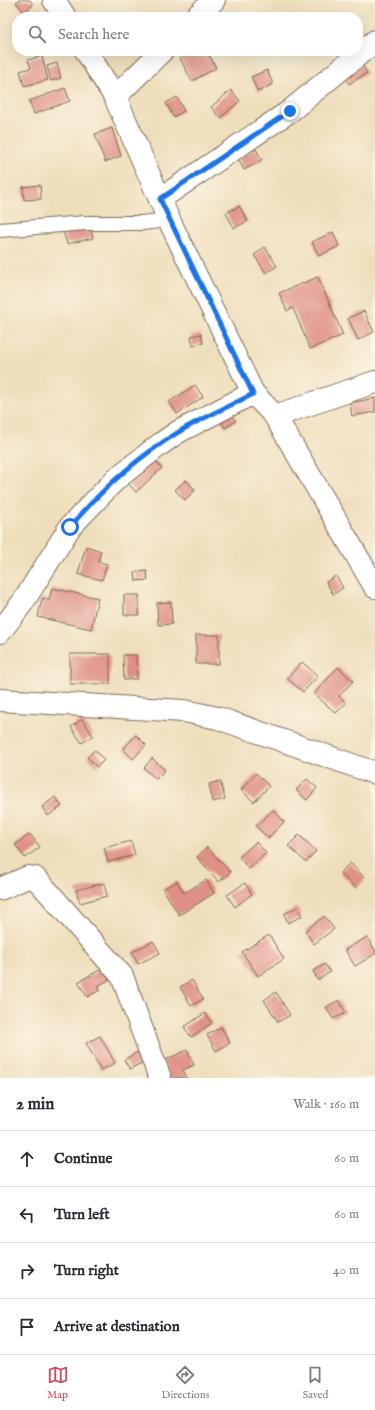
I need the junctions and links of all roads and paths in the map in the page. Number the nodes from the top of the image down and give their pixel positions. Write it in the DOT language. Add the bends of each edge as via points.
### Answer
graph roads {
  1 [pos="54,0"];
  2 [pos="214,0"];
  3 [pos="62,12"];
  4 [pos="201,12"];
  5 [pos="375,41"];
  6 [pos="363,51"];
  7 [pos="89,56"];
  8 [pos="157,56"];
  9 [pos="357,56"];
  10 [pos="115,97"];
  11 [pos="160,199"];
  12 [pos="169,220"];
  13 [pos="0,230"];
  14 [pos="375,382"];
  15 [pos="253,394"];
  16 [pos="275,416"];
  17 [pos="375,587"];
  18 [pos="0,632"];
  19 [pos="0,700"];
  20 [pos="375,773"];
  21 [pos="0,889"];
  22 [pos="160,1078"];
  1 -- 3 [label="street"];
  2 -- 4 [label="street"];
  5 -- 6 [label="street"];
  7 -- 10 [label="street"];
  8 -- 10 [label="street"];
  9 -- 11 [label="street" via="290,111"];
  10 -- 11 [label="street"];
  11 -- 12 [label="street"];
  12 -- 13 [label="lane"];
  12 -- 15 [label="street"];
  14 -- 16 [label="street"];
  15 -- 16 [label="street"];
  15 -- 18 [label="street" via="178,432 117,478 70,527 23,602"];
  16 -- 17 [label="street"];
  19 -- 20 [label="street" via="184,711 218,718"];
  21 -- 22 [label="street" via="28,877 35,878 122,976"];
}
